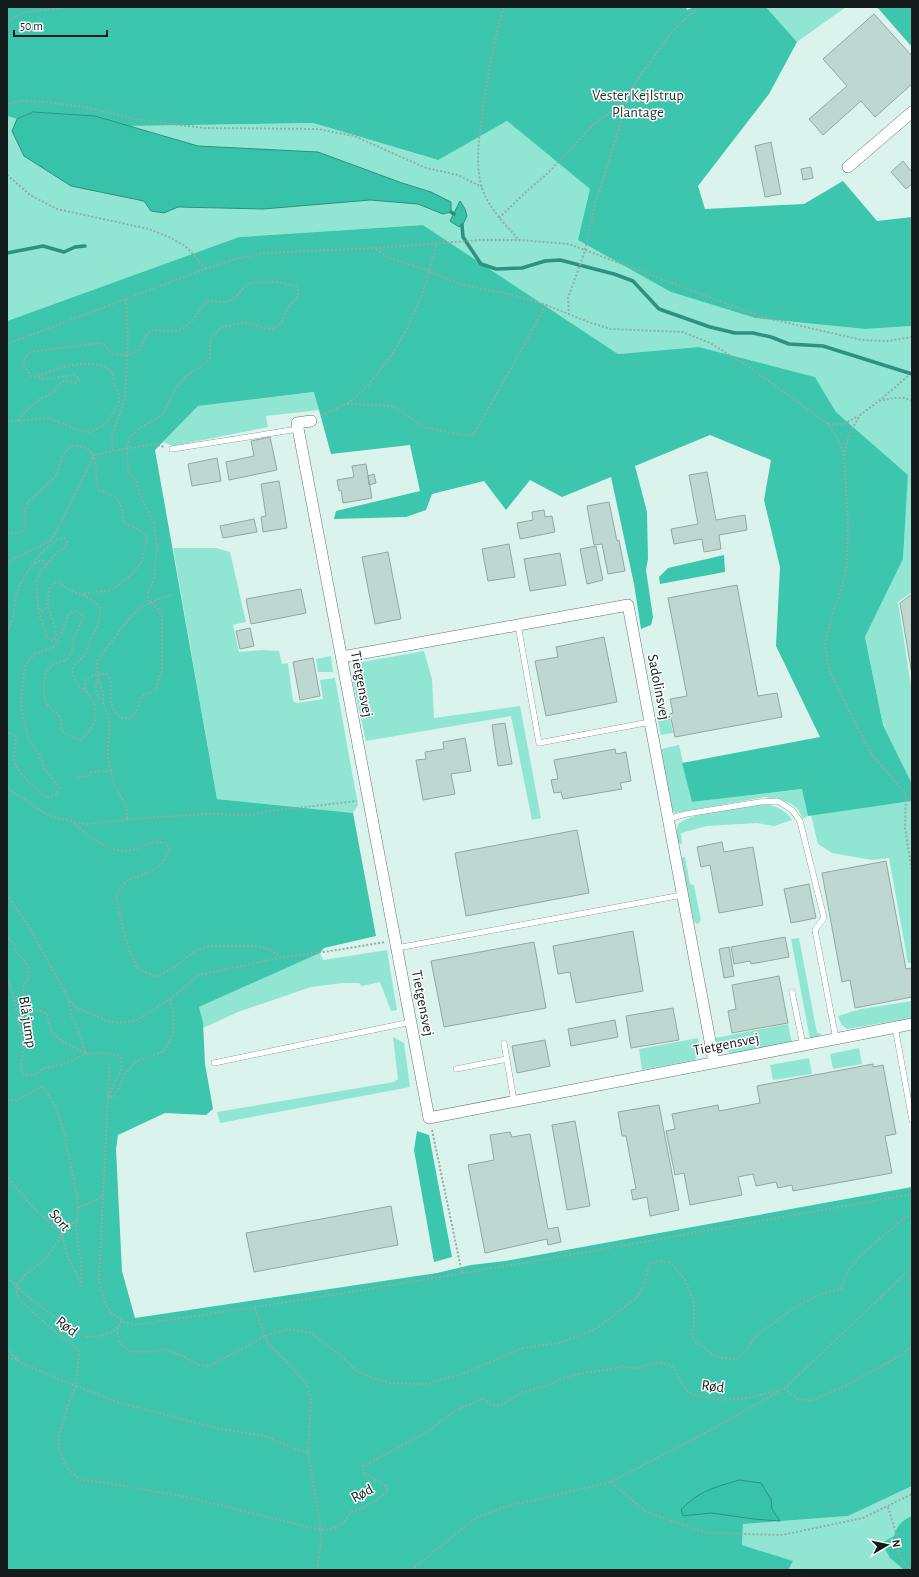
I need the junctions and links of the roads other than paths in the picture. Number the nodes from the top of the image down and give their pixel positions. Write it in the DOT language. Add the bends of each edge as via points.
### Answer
graph roads {
  1 [pos="912,112"];
  2 [pos="848,167"];
  3 [pos="311,421"];
  4 [pos="298,429"];
  5 [pos="172,450"];
  6 [pos="518,625"];
  7 [pos="342,657"];
  8 [pos="650,722"];
  9 [pos="668,819"];
  10 [pos="682,895"];
  11 [pos="396,944"];
  12 [pos="792,992"];
  13 [pos="411,1022"];
  14 [pos="912,1024"];
  15 [pos="895,1027"];
  16 [pos="836,1038"];
  17 [pos="504,1043"];
  18 [pos="803,1045"];
  19 [pos="507,1059"];
  20 [pos="714,1062"];
  21 [pos="214,1063"];
  22 [pos="456,1069"];
  23 [pos="514,1101"];
  24 [pos="912,1120"];
  1 -- 2 [label="street"];
  3 -- 4 [label="street" via="297,423"];
  4 -- 5 [label="lane"];
  4 -- 7 [label="street, Tietgensvej"];
  6 -- 7 [label="street, Sadolinsvej"];
  6 -- 8 [label="street, Sadolinsvej" via="628,604"];
  6 -- 8 [label="lane" via="539,744"];
  7 -- 11 [label="street, Tietgensvej"];
  8 -- 9 [label="street, Sadolinsvej"];
  9 -- 10 [label="street, Sadolinsvej"];
  9 -- 16 [label="lane" via="760,802 778,801 792,810 800,821 824,918 816,930"];
  10 -- 11 [label="lane"];
  10 -- 20 [label="street, Sadolinsvej"];
  11 -- 13 [label="street, Tietgensvej"];
  12 -- 18 [label="lane"];
  13 -- 21 [label="lane"];
  13 -- 23 [label="street, Tietgensvej" via="429,1118"];
  14 -- 15 [label="street, Tietgensvej"];
  15 -- 16 [label="street, Tietgensvej"];
  15 -- 24 [label="lane"];
  16 -- 18 [label="street, Tietgensvej"];
  17 -- 19 [label="lane"];
  18 -- 20 [label="street, Tietgensvej"];
  19 -- 22 [label="lane"];
  19 -- 23 [label="lane"];
  20 -- 23 [label="street, Tietgensvej"];
}
